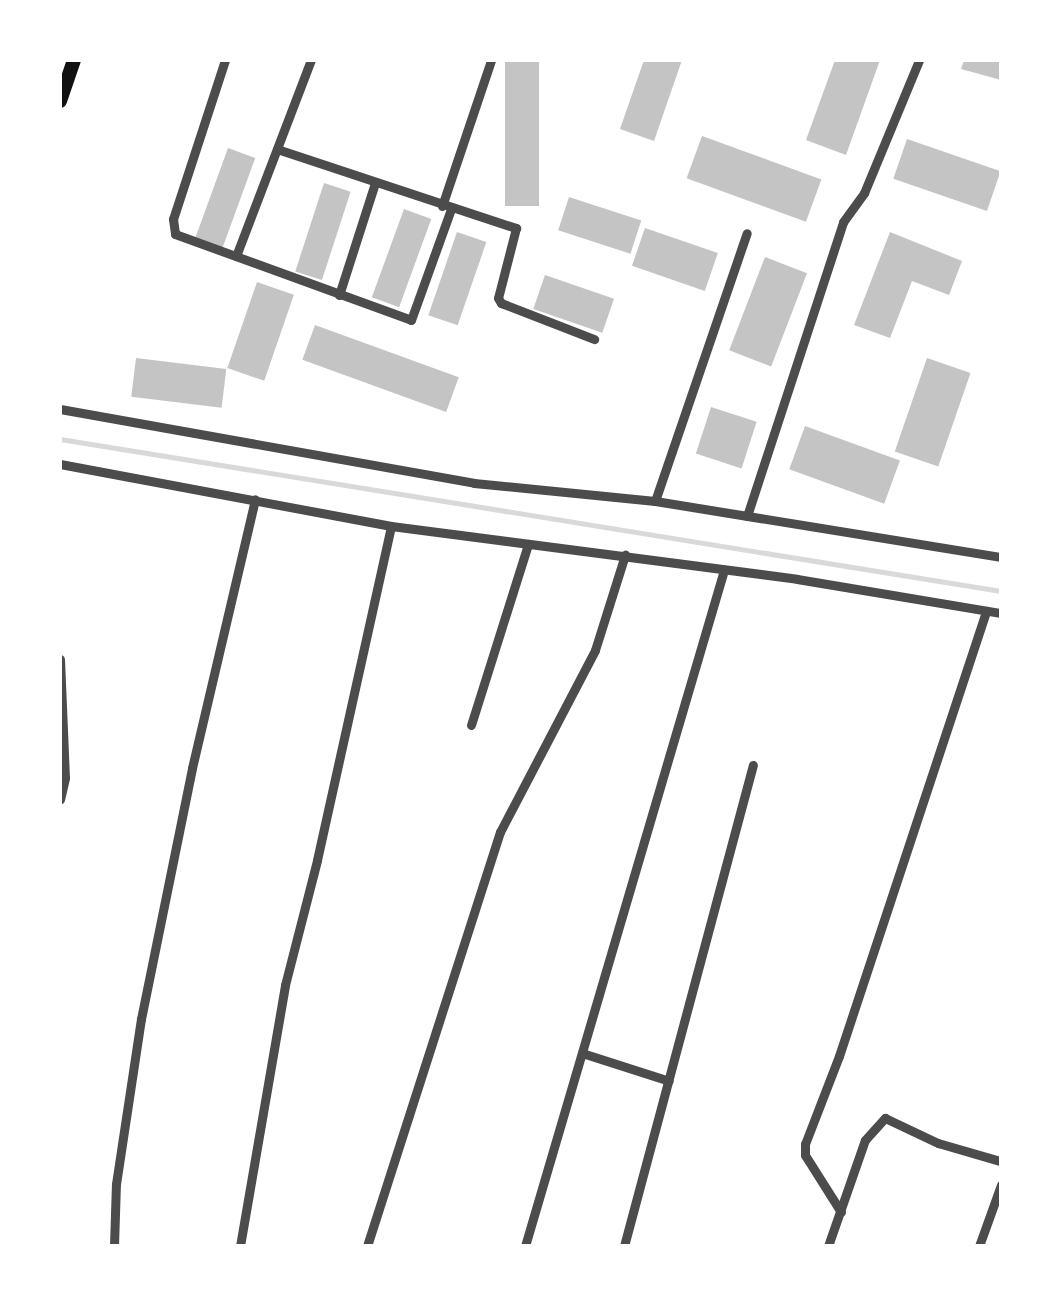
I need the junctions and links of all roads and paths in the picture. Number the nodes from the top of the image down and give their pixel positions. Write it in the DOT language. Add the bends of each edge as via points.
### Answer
graph roads {
  1 [pos="74,60"];
  2 [pos="225,60"];
  3 [pos="311,60"];
  4 [pos="491,60"];
  5 [pos="919,60"];
  6 [pos="60,101"];
  7 [pos="278,149"];
  8 [pos="375,182"];
  9 [pos="446,207"];
  10 [pos="747,234"];
  11 [pos="236,256"];
  12 [pos="339,295"];
  13 [pos="594,339"];
  14 [pos="60,409"];
  15 [pos="60,464"];
  16 [pos="255,498"];
  17 [pos="655,501"];
  18 [pos="747,516"];
  19 [pos="391,526"];
  20 [pos="528,544"];
  21 [pos="625,555"];
  22 [pos="1001,557"];
  23 [pos="724,570"];
  24 [pos="986,611"];
  25 [pos="1001,614"];
  26 [pos="60,659"];
  27 [pos="471,725"];
  28 [pos="753,765"];
  29 [pos="60,799"];
  30 [pos="582,1053"];
  31 [pos="669,1081"];
  32 [pos="1001,1160"];
  33 [pos="1001,1169"];
  34 [pos="1001,1185"];
  35 [pos="841,1212"];
  36 [pos="114,1246"];
  37 [pos="240,1246"];
  38 [pos="367,1246"];
  39 [pos="525,1246"];
  40 [pos="624,1246"];
  41 [pos="828,1246"];
  42 [pos="979,1246"];
  1 -- 6 [label="main road"];
  2 -- 11 [label="street" via="172,228"];
  3 -- 7 [label="street"];
  4 -- 9 [label="street"];
  5 -- 18 [label="street" via="864,193 843,222"];
  7 -- 8 [label="street"];
  7 -- 11 [label="street"];
  8 -- 9 [label="street"];
  8 -- 12 [label="street"];
  9 -- 12 [label="street" via="412,320"];
  9 -- 13 [label="street" via="516,228 500,303"];
  10 -- 17 [label="street"];
  11 -- 12 [label="street"];
  14 -- 17 [label="street" via="474,483"];
  15 -- 16 [label="street"];
  16 -- 19 [label="street"];
  16 -- 36 [label="street" via="141,1019 116,1184"];
  17 -- 18 [label="street"];
  18 -- 22 [label="street"];
  19 -- 20 [label="street"];
  19 -- 37 [label="street" via="284,985"];
  20 -- 21 [label="street"];
  20 -- 27 [label="street"];
  21 -- 23 [label="street"];
  21 -- 38 [label="street" via="595,650 500,832"];
  23 -- 24 [label="street"];
  23 -- 30 [label="street"];
  24 -- 25 [label="street"];
  24 -- 35 [label="street" via="804,1144 804,1155"];
  26 -- 29 [label="street"];
  28 -- 31 [label="street"];
  30 -- 31 [label="street"];
  30 -- 39 [label="street"];
  31 -- 40 [label="street"];
  32 -- 33 [label="street"];
  32 -- 35 [label="street" via="938,1144 885,1118 865,1140"];
  34 -- 42 [label="street"];
  35 -- 41 [label="street"];
}
